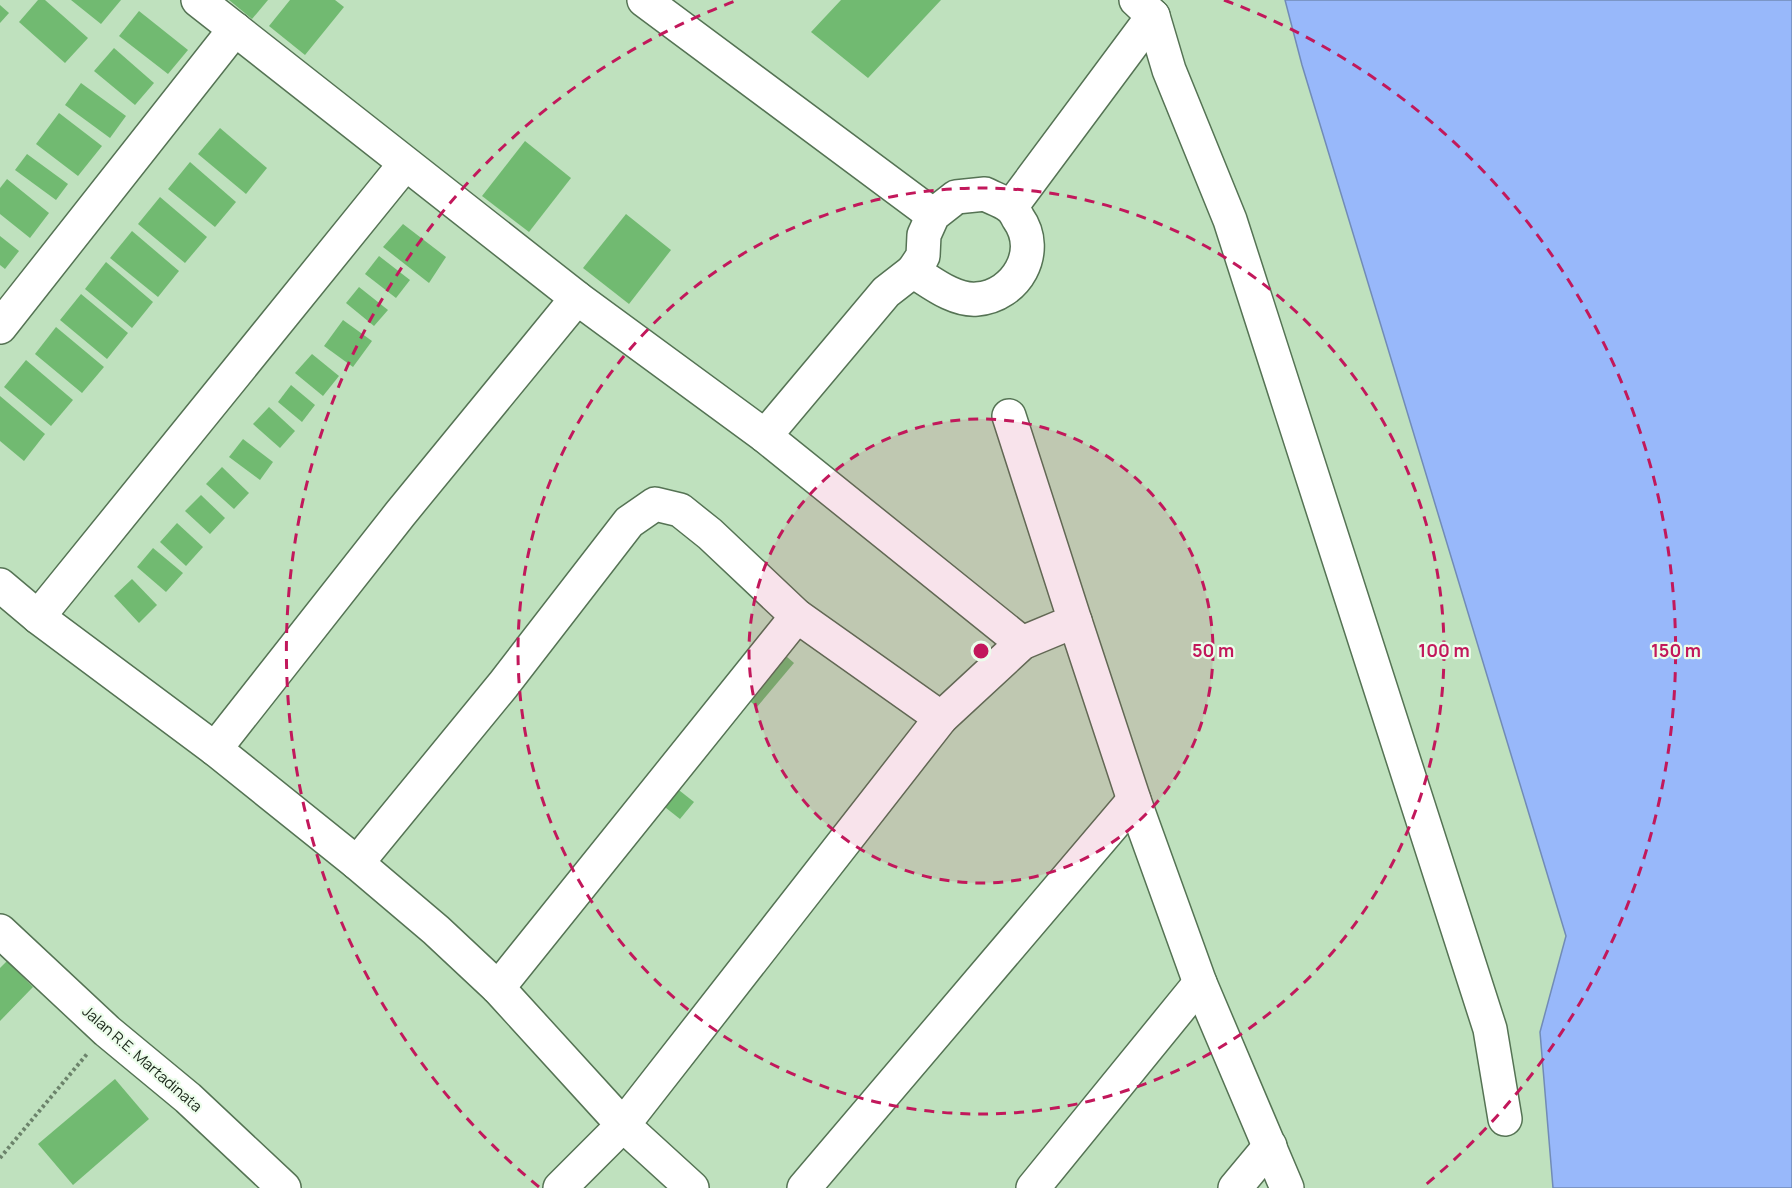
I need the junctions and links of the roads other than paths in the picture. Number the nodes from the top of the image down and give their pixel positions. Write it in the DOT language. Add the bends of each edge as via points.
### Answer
graph roads {
  1 [pos="198,0"];
  2 [pos="644,0"];
  3 [pos="1145,8"];
  4 [pos="235,29"];
  5 [pos="405,164"];
  6 [pos="1011,207"];
  7 [pos="933,215"];
  8 [pos="913,271"];
  9 [pos="577,298"];
  10 [pos="0,327"];
  11 [pos="1009,416"];
  12 [pos="765,436"];
  13 [pos="0,585"];
  14 [pos="797,616"];
  15 [pos="38,617"];
  16 [pos="1075,621"];
  17 [pos="1022,643"];
  18 [pos="940,718"];
  19 [pos="215,749"];
  20 [pos="1134,801"];
  21 [pos="357,862"];
  22 [pos="0,931"];
  23 [pos="1200,983"];
  24 [pos="498,988"];
  25 [pos="1504,1119"];
  26 [pos="623,1125"];
  27 [pos="1270,1146"];
  28 [pos="284,1188"];
  29 [pos="560,1188"];
  30 [pos="692,1188"];
  31 [pos="804,1188"];
  32 [pos="1033,1188"];
  33 [pos="1235,1188"];
  34 [pos="1287,1188"];
  1 -- 4 [label="main road"];
  2 -- 7 [label="main road"];
  3 -- 6 [label="main road"];
  3 -- 25 [label="main road" via="1230,220 1490,1029"];
  4 -- 5 [label="main road"];
  4 -- 10 [label="main road"];
  5 -- 9 [label="main road"];
  5 -- 15 [label="main road"];
  6 -- 7 [label="main road" via="985,194 956,197"];
  6 -- 8 [label="main road" via="1025,227 1028,253 1019,277 1000,293 975,300 950,294"];
  7 -- 8 [label="main road" via="924,235 923,256"];
  8 -- 12 [label="main road" via="886,292"];
  9 -- 12 [label="main road"];
  9 -- 19 [label="main road"];
  11 -- 16 [label="main road"];
  12 -- 17 [label="main road"];
  13 -- 15 [label="main road"];
  14 -- 18 [label="main road"];
  14 -- 21 [label="main road" via="680,510 655,504 629,522 503,685"];
  14 -- 24 [label="main road"];
  15 -- 19 [label="main road"];
  16 -- 17 [label="main road"];
  16 -- 20 [label="main road"];
  17 -- 18 [label="main road"];
  18 -- 26 [label="main road"];
  19 -- 21 [label="main road"];
  20 -- 23 [label="main road"];
  20 -- 31 [label="main road"];
  21 -- 24 [label="main road"];
  22 -- 28 [label="main road, Jalan R.E. Martadinata"];
  23 -- 27 [label="main road"];
  23 -- 32 [label="main road"];
  24 -- 26 [label="main road"];
  26 -- 29 [label="main road"];
  26 -- 30 [label="main road"];
  27 -- 33 [label="main road"];
  27 -- 34 [label="main road"];
}
